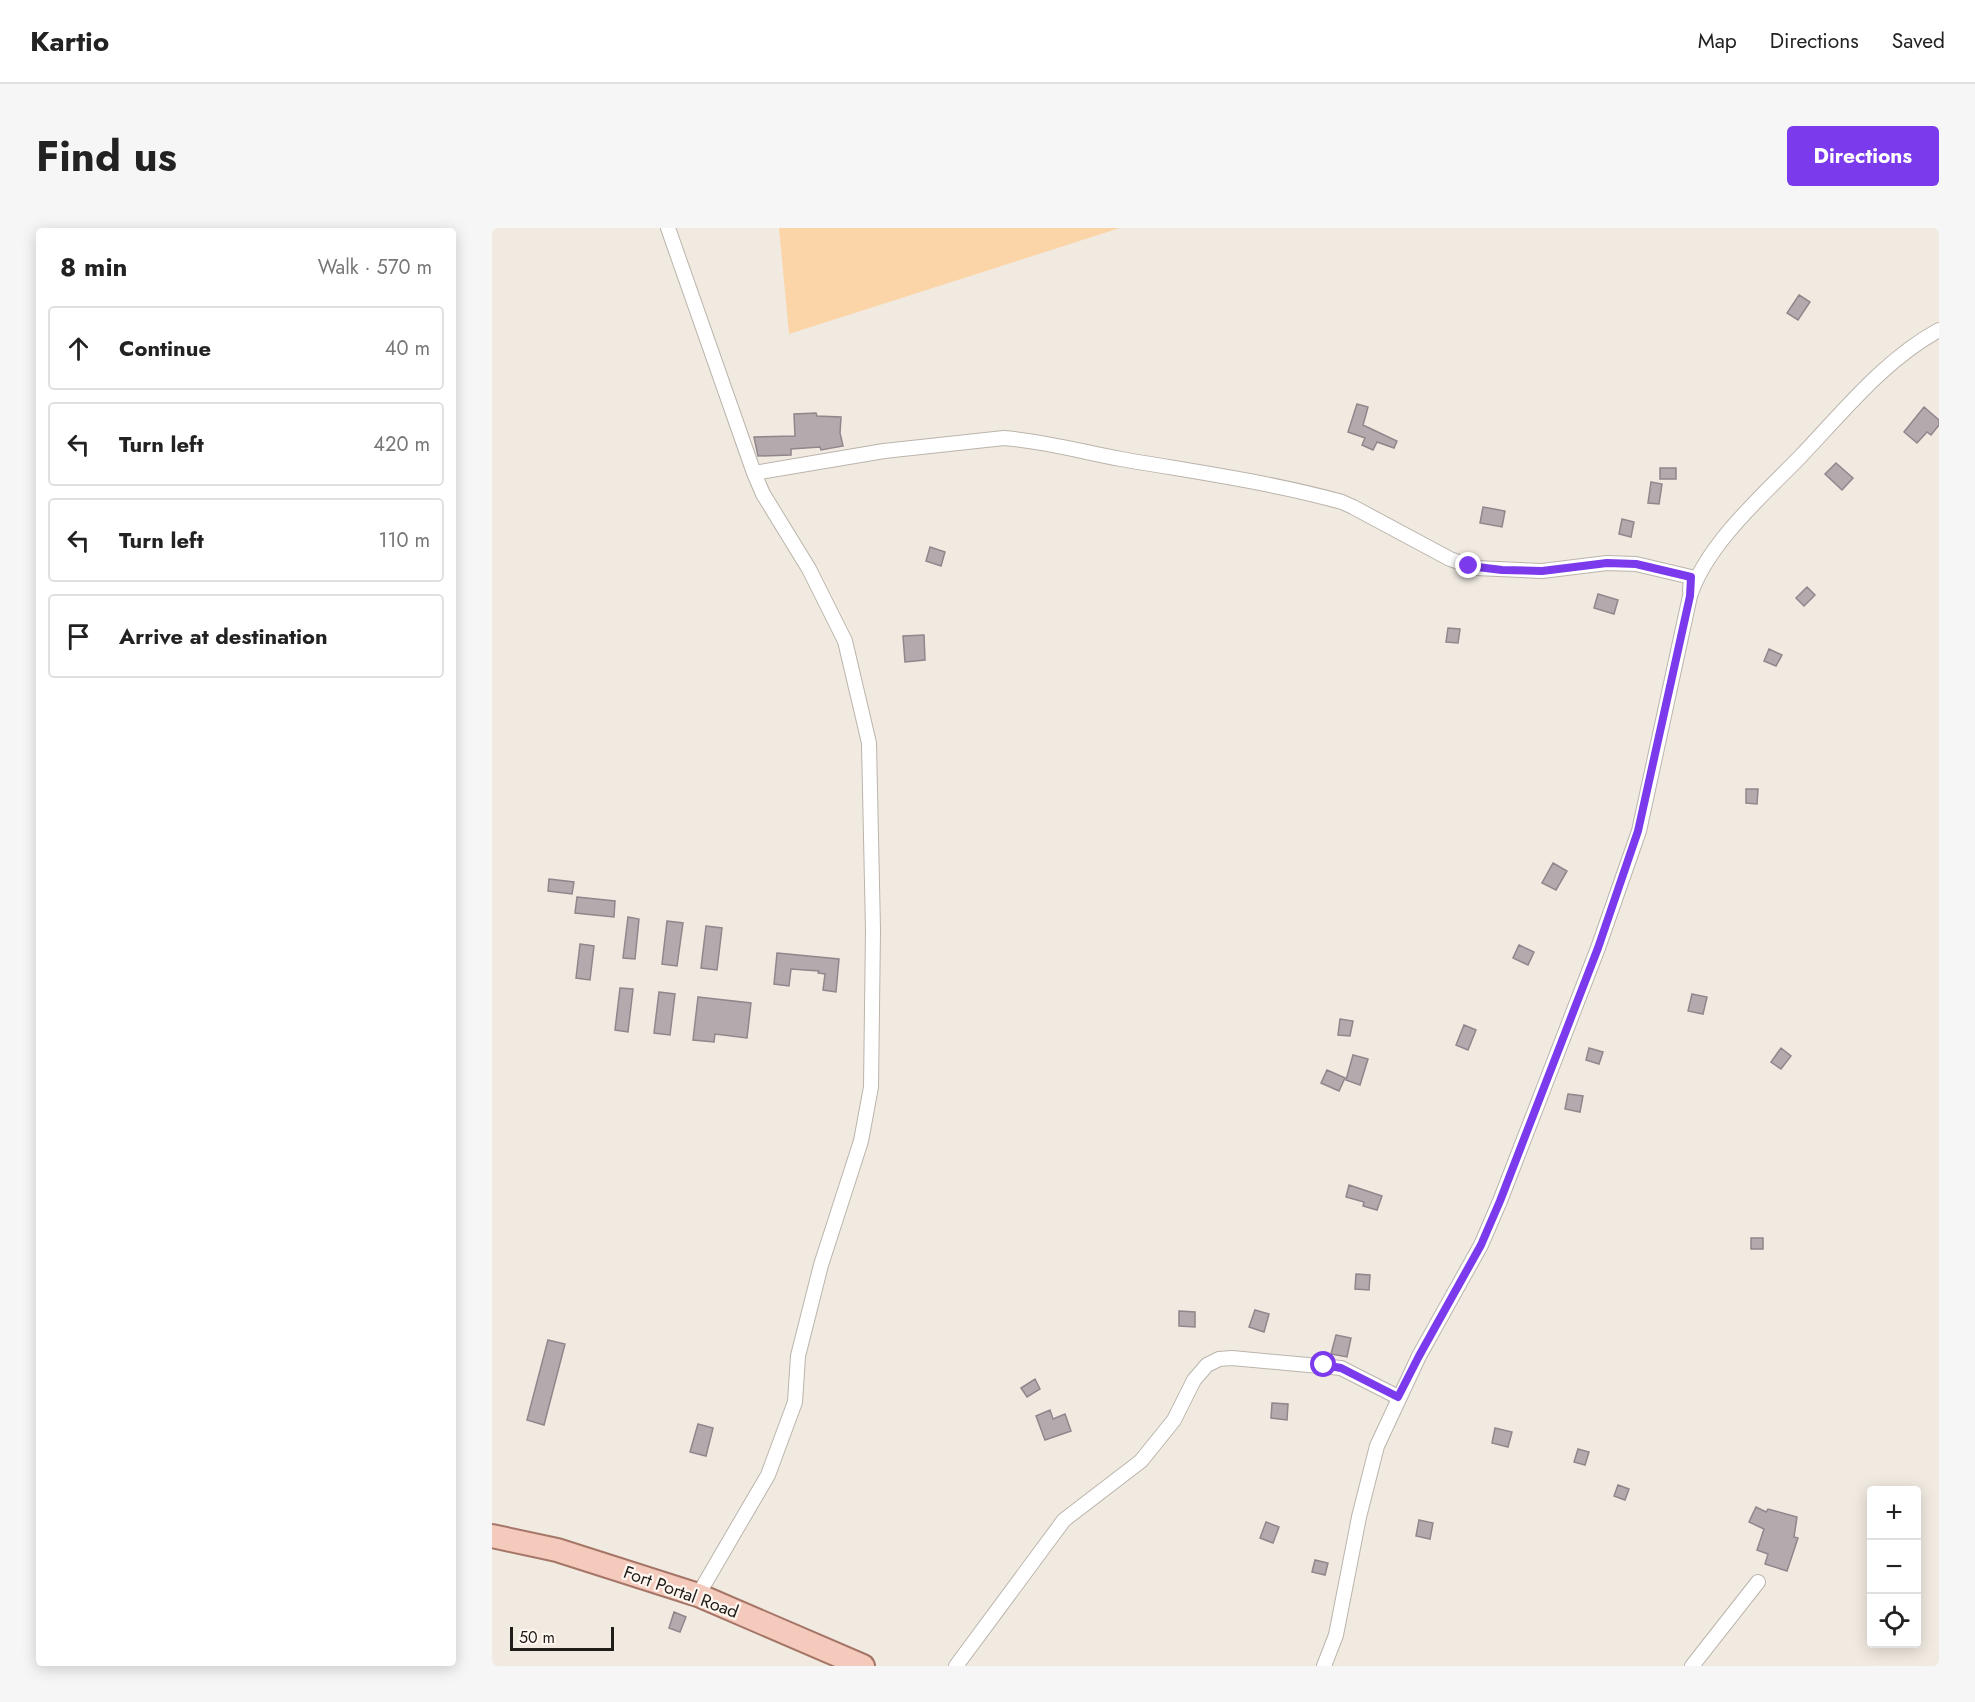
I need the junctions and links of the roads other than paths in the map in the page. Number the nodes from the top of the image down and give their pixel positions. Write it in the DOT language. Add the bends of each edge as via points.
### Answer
graph roads {
  1 [pos="668,228"];
  2 [pos="1939,330"];
  3 [pos="754,473"];
  4 [pos="1690,596"];
  5 [pos="1398,1397"];
  6 [pos="492,1536"];
  7 [pos="1758,1582"];
  8 [pos="699,1595"];
  9 [pos="863,1666"];
  10 [pos="956,1666"];
  11 [pos="1324,1666"];
  12 [pos="1692,1666"];
  1 -- 3 [label="street"];
  2 -- 4 [label="street" via="1879,374 1744,515 1709,559"];
  3 -- 4 [label="street" via="884,451 1018,439 1342,502 1450,559 1476,568 1542,571 1607,563 1636,564 1691,577"];
  3 -- 8 [label="street" via="845,641 869,743 871,1087 861,1140 821,1265 798,1356 795,1402 768,1475"];
  4 -- 5 [label="street" via="1638,831 1598,948 1481,1245"];
  5 -- 10 [label="street" via="1341,1368 1324,1365 1232,1358 1207,1365 1194,1380 1174,1420 1142,1461 1064,1520"];
  5 -- 11 [label="street" via="1377,1446 1336,1635"];
  6 -- 8 [label="main road, Fort Portal Road" via="557,1550"];
  7 -- 12 [label="street"];
  8 -- 9 [label="main road, Fort Portal Road"];
}
